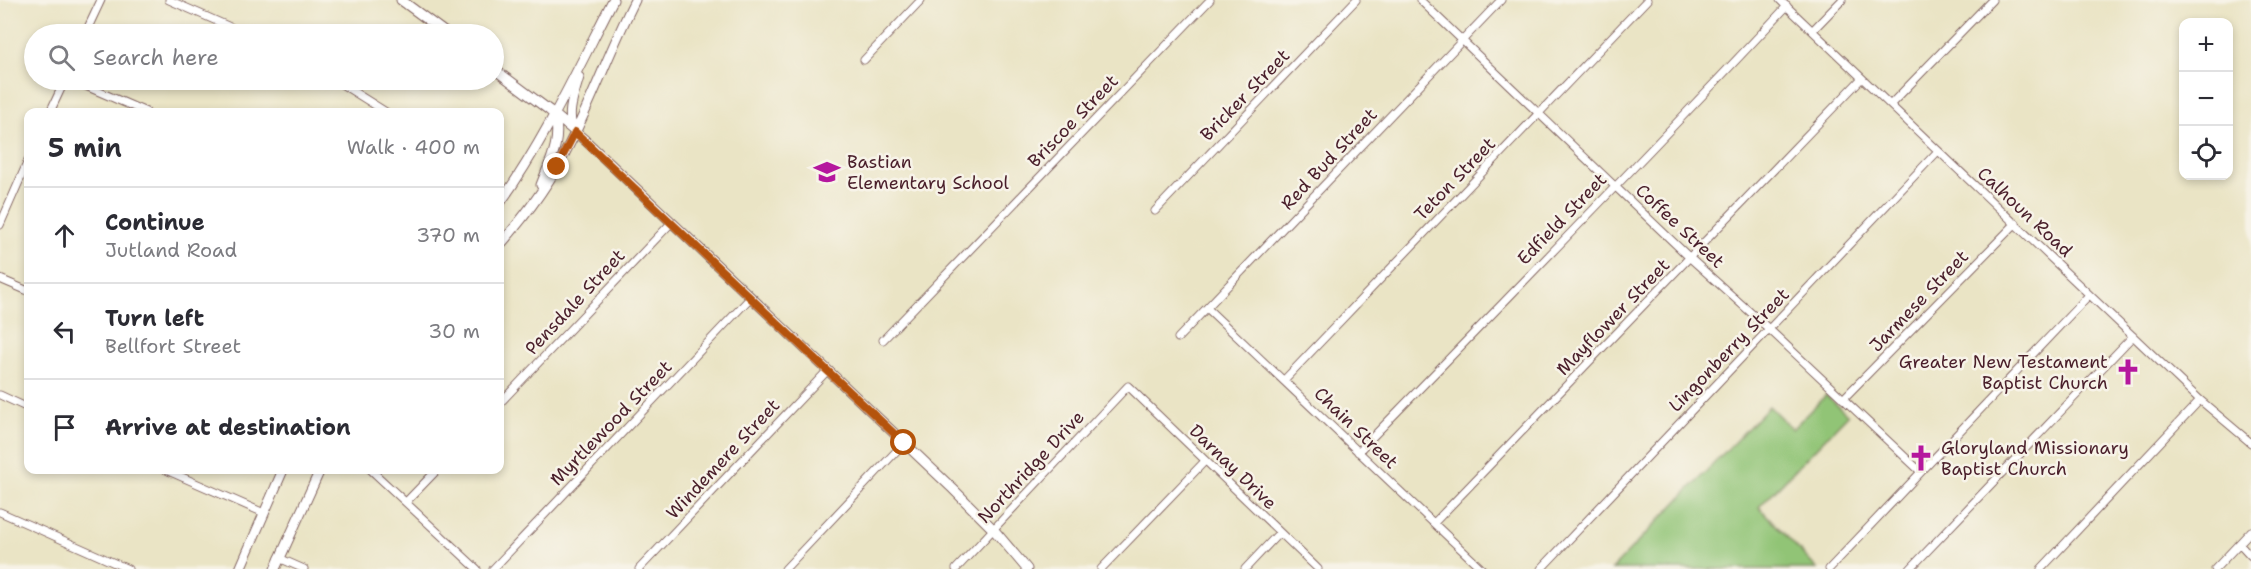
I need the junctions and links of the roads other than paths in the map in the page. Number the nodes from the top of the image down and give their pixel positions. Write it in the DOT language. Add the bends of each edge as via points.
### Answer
graph roads {
  1 [pos="101,0"];
  2 [pos="169,0"];
  3 [pos="401,0"];
  4 [pos="613,0"];
  5 [pos="635,0"];
  6 [pos="921,0"];
  7 [pos="1210,0"];
  8 [pos="1356,0"];
  9 [pos="1420,0"];
  10 [pos="1501,0"];
  11 [pos="1647,0"];
  12 [pos="1780,0"];
  13 [pos="1842,0"];
  14 [pos="1992,0"];
  15 [pos="1787,6"];
  16 [pos="602,22"];
  17 [pos="90,24"];
  18 [pos="223,24"];
  19 [pos="433,24"];
  20 [pos="620,30"];
  21 [pos="1813,30"];
  22 [pos="1462,41"];
  23 [pos="864,60"];
  24 [pos="583,63"];
  25 [pos="504,77"];
  26 [pos="1862,78"];
  27 [pos="60,90"];
  28 [pos="95,90"];
  29 [pos="351,90"];
  30 [pos="1891,104"];
  31 [pos="52,108"];
  32 [pos="137,108"];
  33 [pos="380,108"];
  34 [pos="1539,113"];
  35 [pos="555,115"];
  36 [pos="575,132"];
  37 [pos="1938,151"];
  38 [pos="24,180"];
  39 [pos="1615,186"];
  40 [pos="504,197"];
  41 [pos="536,200"];
  42 [pos="1155,211"];
  43 [pos="672,222"];
  44 [pos="2016,223"];
  45 [pos="0,225"];
  46 [pos="504,240"];
  47 [pos="1690,258"];
  48 [pos="0,279"];
  49 [pos="24,289"];
  50 [pos="2089,296"];
  51 [pos="752,297"];
  52 [pos="1208,309"];
  53 [pos="1769,329"];
  54 [pos="2133,336"];
  55 [pos="1178,339"];
  56 [pos="883,340"];
  57 [pos="828,370"];
  58 [pos="1285,380"];
  59 [pos="1128,386"];
  60 [pos="0,395"];
  61 [pos="1843,399"];
  62 [pos="504,400"];
  63 [pos="2200,400"];
  64 [pos="24,406"];
  65 [pos="904,443"];
  66 [pos="2251,443"];
  67 [pos="1358,452"];
  68 [pos="1204,461"];
  69 [pos="1921,472"];
  70 [pos="175,474"];
  71 [pos="281,474"];
  72 [pos="318,474"];
  73 [pos="375,474"];
  74 [pos="433,474"];
  75 [pos="406,502"];
  76 [pos="0,512"];
  77 [pos="264,513"];
  78 [pos="1434,524"];
  79 [pos="994,530"];
  80 [pos="2251,531"];
  81 [pos="1279,533"];
  82 [pos="2240,544"];
  83 [pos="2251,556"];
  84 [pos="279,558"];
  85 [pos="128,569"];
  86 [pos="240,569"];
  87 [pos="274,569"];
  88 [pos="304,569"];
  89 [pos="477,569"];
  90 [pos="493,569"];
  91 [pos="639,569"];
  92 [pos="785,569"];
  93 [pos="956,569"];
  94 [pos="1027,569"];
  95 [pos="1101,569"];
  96 [pos="1245,569"];
  97 [pos="1318,569"];
  98 [pos="1482,569"];
  99 [pos="1540,569"];
  100 [pos="1829,569"];
  101 [pos="1910,569"];
  102 [pos="2042,569"];
  103 [pos="2215,569"];
  1 -- 17 [label="street"];
  2 -- 18 [label="street"];
  3 -- 19 [label="main road"];
  4 -- 16 [label="main road"];
  5 -- 20 [label="main road"];
  6 -- 23 [label="street"];
  7 -- 56 [label="street, Briscoe Street"];
  8 -- 42 [label="street, Bricker Street"];
  9 -- 22 [label="street, Coffee Street"];
  10 -- 22 [label="street, Red Bud Street"];
  11 -- 34 [label="street, Teton Street"];
  12 -- 15 [label="street, Calhoun Road"];
  13 -- 21 [label="street"];
  14 -- 30 [label="street"];
  15 -- 21 [label="street, Calhoun Road"];
  15 -- 39 [label="street, Edfield Street"];
  16 -- 20 [label="main road"];
  16 -- 24 [label="main road"];
  20 -- 36 [label="main road"];
  21 -- 26 [label="street, Calhoun Road"];
  22 -- 34 [label="street, Coffee Street"];
  22 -- 52 [label="street, Red Bud Street"];
  24 -- 35 [label="main road"];
  24 -- 36 [label="main road" via="570,116"];
  25 -- 35 [label="main road"];
  26 -- 30 [label="street, Calhoun Road"];
  26 -- 47 [label="street, Mayflower Street"];
  27 -- 31 [label="street"];
  28 -- 32 [label="street"];
  29 -- 33 [label="street"];
  30 -- 37 [label="street, Calhoun Road"];
  34 -- 39 [label="street, Coffee Street"];
  34 -- 58 [label="street, Teton Street"];
  35 -- 36 [label="main road"];
  35 -- 40 [label="main road"];
  35 -- 41 [label="main road" via="557,141"];
  36 -- 41 [label="main road"];
  36 -- 43 [label="main road"];
  37 -- 44 [label="street, Calhoun Road"];
  37 -- 53 [label="street, Lingonberry Street"];
  38 -- 45 [label="street"];
  39 -- 47 [label="street, Coffee Street"];
  39 -- 67 [label="street, Edfield Street"];
  41 -- 46 [label="main road"];
  43 -- 51 [label="main road"];
  43 -- 62 [label="street, Pensdale Street"];
  44 -- 50 [label="street, Calhoun Road"];
  44 -- 61 [label="street, Jarmese Street"];
  47 -- 53 [label="street, Coffee Street"];
  47 -- 78 [label="street, Mayflower Street"];
  48 -- 49 [label="street"];
  50 -- 54 [label="street, Calhoun Road"];
  50 -- 69 [label="street"];
  51 -- 57 [label="main road"];
  51 -- 90 [label="street, Myrtlewood Street"];
  52 -- 55 [label="street, Red Bud Street"];
  52 -- 58 [label="street, Chain Street"];
  53 -- 61 [label="street, Coffee Street"];
  53 -- 99 [label="street, Lingonberry Street"];
  54 -- 63 [label="street, Calhoun Road"];
  54 -- 101 [label="street"];
  57 -- 65 [label="main road"];
  57 -- 91 [label="street, Windemere Street"];
  58 -- 67 [label="street, Chain Street"];
  59 -- 68 [label="street, Darnay Drive"];
  59 -- 79 [label="street, Northridge Drive"];
  60 -- 64 [label="street"];
  61 -- 69 [label="street, Coffee Street"];
  63 -- 66 [label="street, Calhoun Road"];
  63 -- 102 [label="street"];
  65 -- 79 [label="main road"];
  65 -- 92 [label="street"];
  67 -- 78 [label="street, Chain Street"];
  68 -- 81 [label="street, Darnay Drive"];
  68 -- 95 [label="street"];
  69 -- 100 [label="street"];
  70 -- 77 [label="street"];
  71 -- 77 [label="main road"];
  72 -- 84 [label="main road"];
  73 -- 75 [label="street"];
  74 -- 75 [label="street"];
  75 -- 89 [label="street"];
  76 -- 85 [label="street"];
  77 -- 86 [label="main road"];
  78 -- 98 [label="street, Chain Street"];
  79 -- 93 [label="street, Northridge Drive"];
  79 -- 94 [label="main road"];
  80 -- 82 [label="street"];
  81 -- 96 [label="street"];
  81 -- 97 [label="street, Darnay Drive"];
  82 -- 83 [label="street"];
  82 -- 103 [label="street"];
  84 -- 87 [label="main road"];
  84 -- 88 [label="street"];
}
